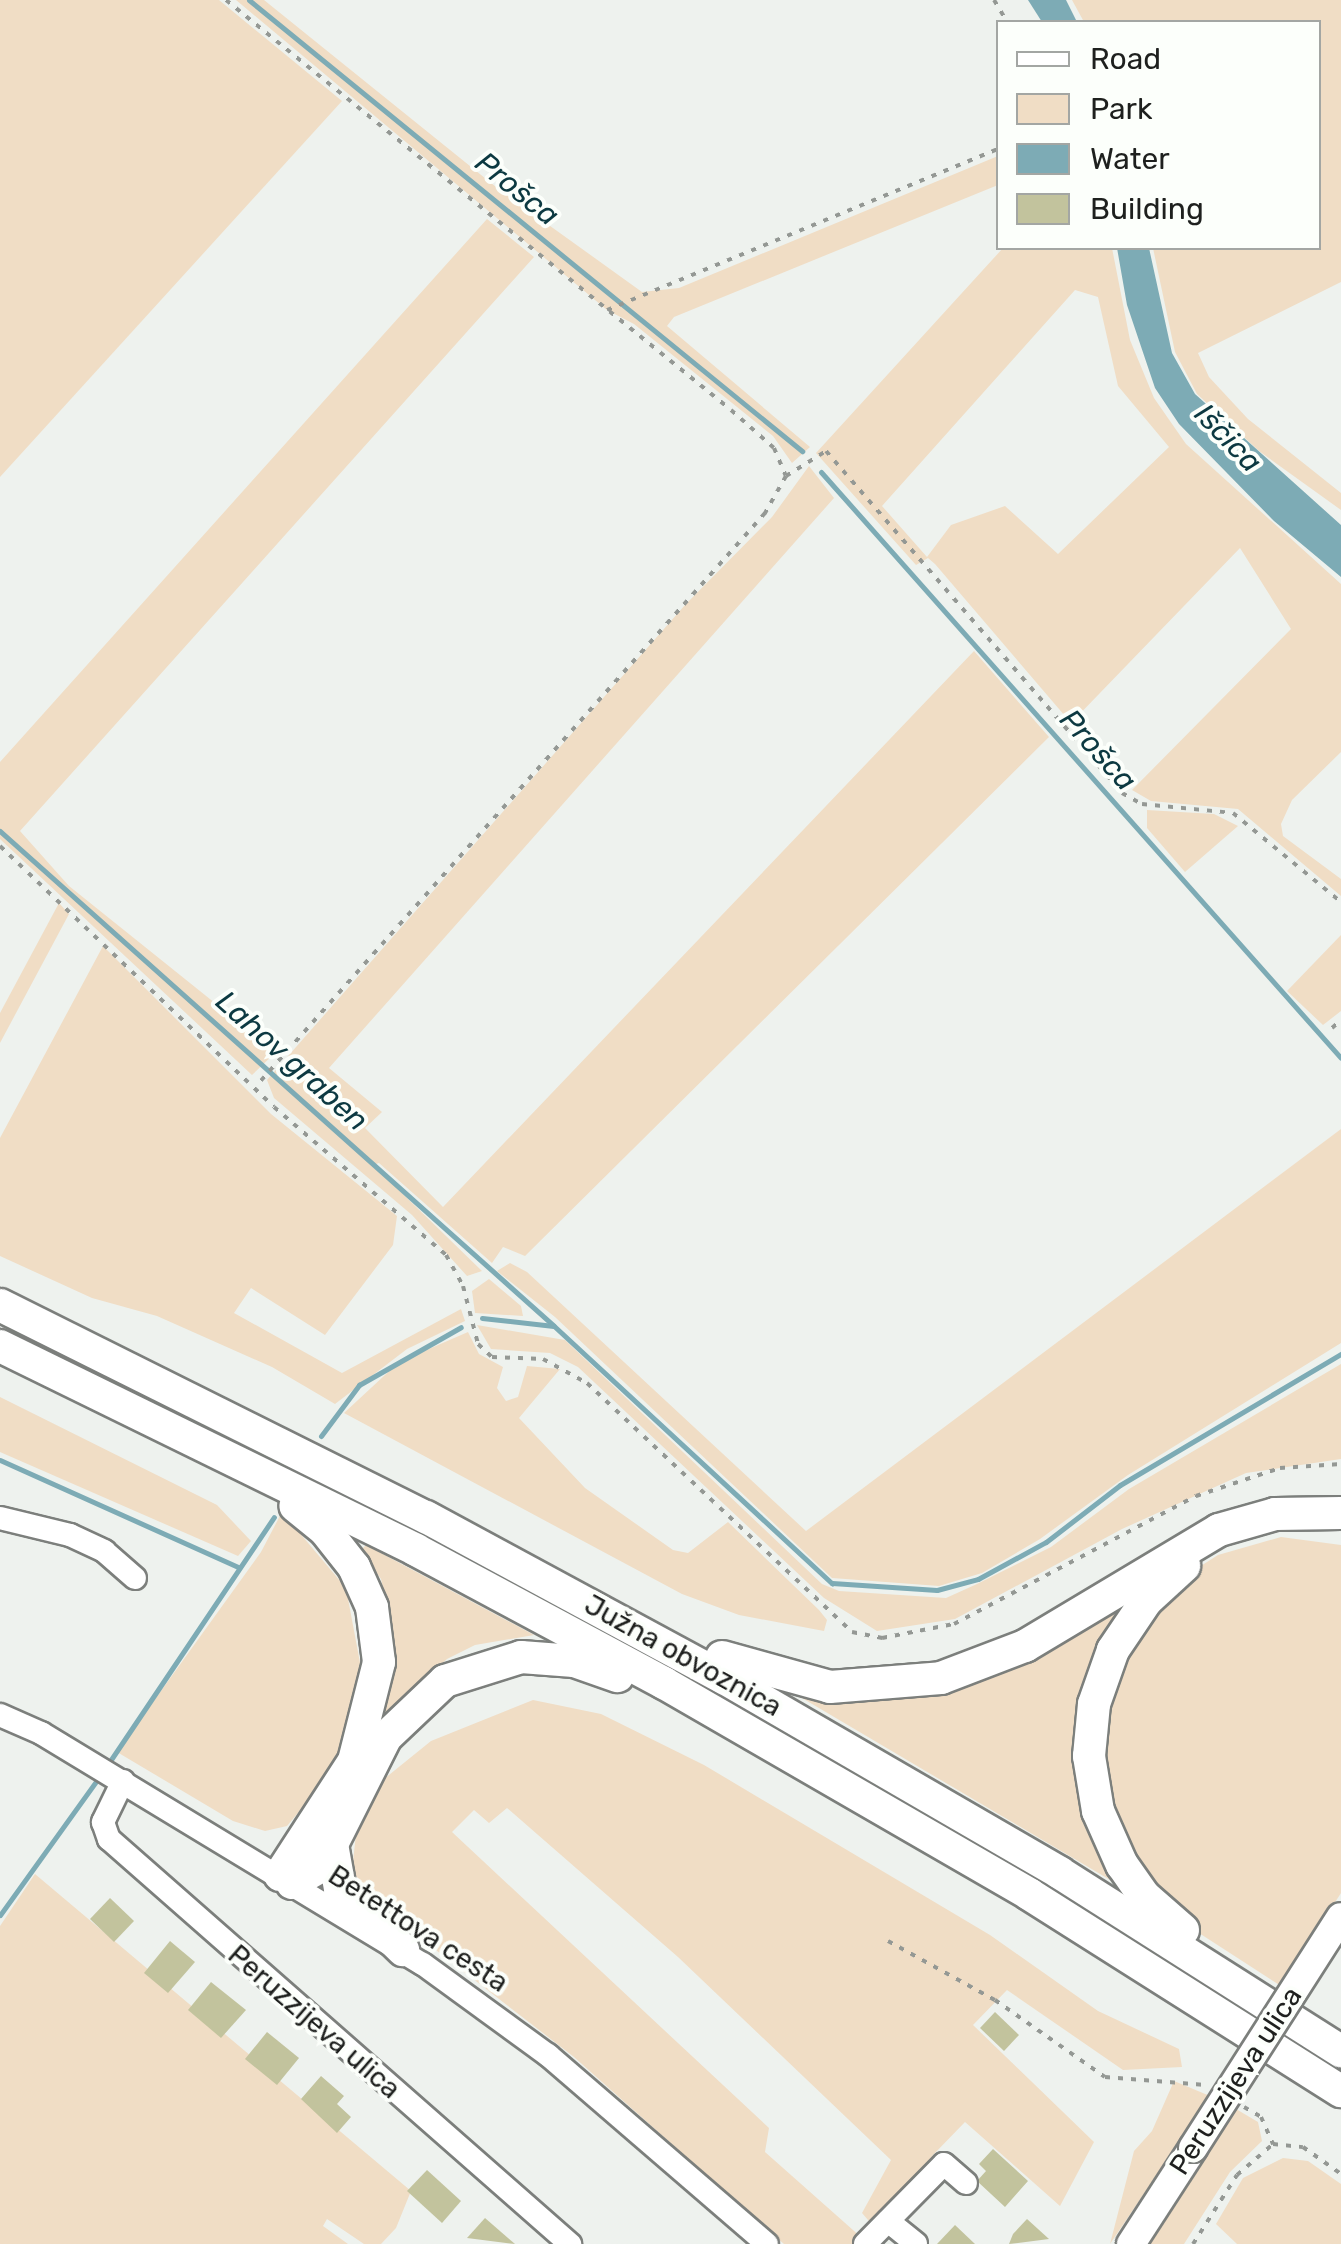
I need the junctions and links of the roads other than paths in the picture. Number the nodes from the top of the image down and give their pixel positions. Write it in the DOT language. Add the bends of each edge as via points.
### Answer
graph roads {
  1 [pos="0,1304"];
  2 [pos="0,1346"];
  3 [pos="0,1359"];
  4 [pos="1341,1513"];
  5 [pos="0,1518"];
  6 [pos="1341,1528"];
  7 [pos="134,1578"];
  8 [pos="597,1608"];
  9 [pos="0,1715"];
  10 [pos="746,1729"];
  11 [pos="110,1774"];
  12 [pos="332,1844"];
  13 [pos="286,1879"];
  14 [pos="1341,1917"];
  15 [pos="402,1950"];
  16 [pos="1224,1976"];
  17 [pos="1341,2051"];
  18 [pos="1341,2091"];
  19 [pos="966,2183"];
  20 [pos="888,2220"];
  21 [pos="570,2244"];
  22 [pos="767,2244"];
  23 [pos="865,2244"];
  24 [pos="916,2244"];
  25 [pos="1131,2244"];
  1 -- 8 [label="highway, Južna obvoznica"];
  2 -- 10 [label="highway, Južna obvoznica" via="416,1550"];
  3 -- 13 [label="highway" via="300,1510 336,1542 362,1580 380,1662 365,1731 340,1790"];
  4 -- 8 [label="highway" via="1275,1514 1218,1530 1024,1646 970,1670 912,1684 830,1687 760,1672 644,1616"];
  5 -- 7 [label="street" via="104,1550"];
  6 -- 16 [label="highway" via="1264,1532 1190,1561 1132,1617 1094,1704 1090,1775 1112,1846 1144,1896 1216,1952"];
  8 -- 16 [label="highway, Južna obvoznica" via="977,1824"];
  9 -- 11 [label="street, Betettova cesta"];
  10 -- 12 [label="highway" via="679,1710 591,1665 538,1656 488,1663 445,1682 406,1713 366,1770"];
  10 -- 18 [label="highway, Južna obvoznica" via="1029,1894"];
  11 -- 13 [label="street, Betettova cesta"];
  11 -- 21 [label="street, Peruzzijeva ulica" via="103,1822 109,1840"];
  12 -- 13 [label="highway" via="314,1874"];
  12 -- 15 [label="highway" via="340,1889"];
  13 -- 15 [label="street, Betettova cesta"];
  14 -- 25 [label="main road, Peruzzijeva ulica, bridge"];
  15 -- 22 [label="street, Betettova cesta" via="548,2055"];
  16 -- 17 [label="highway, Južna obvoznica"];
  19 -- 20 [label="street" via="944,2164"];
  20 -- 23 [label="street"];
  20 -- 24 [label="street"];
}
